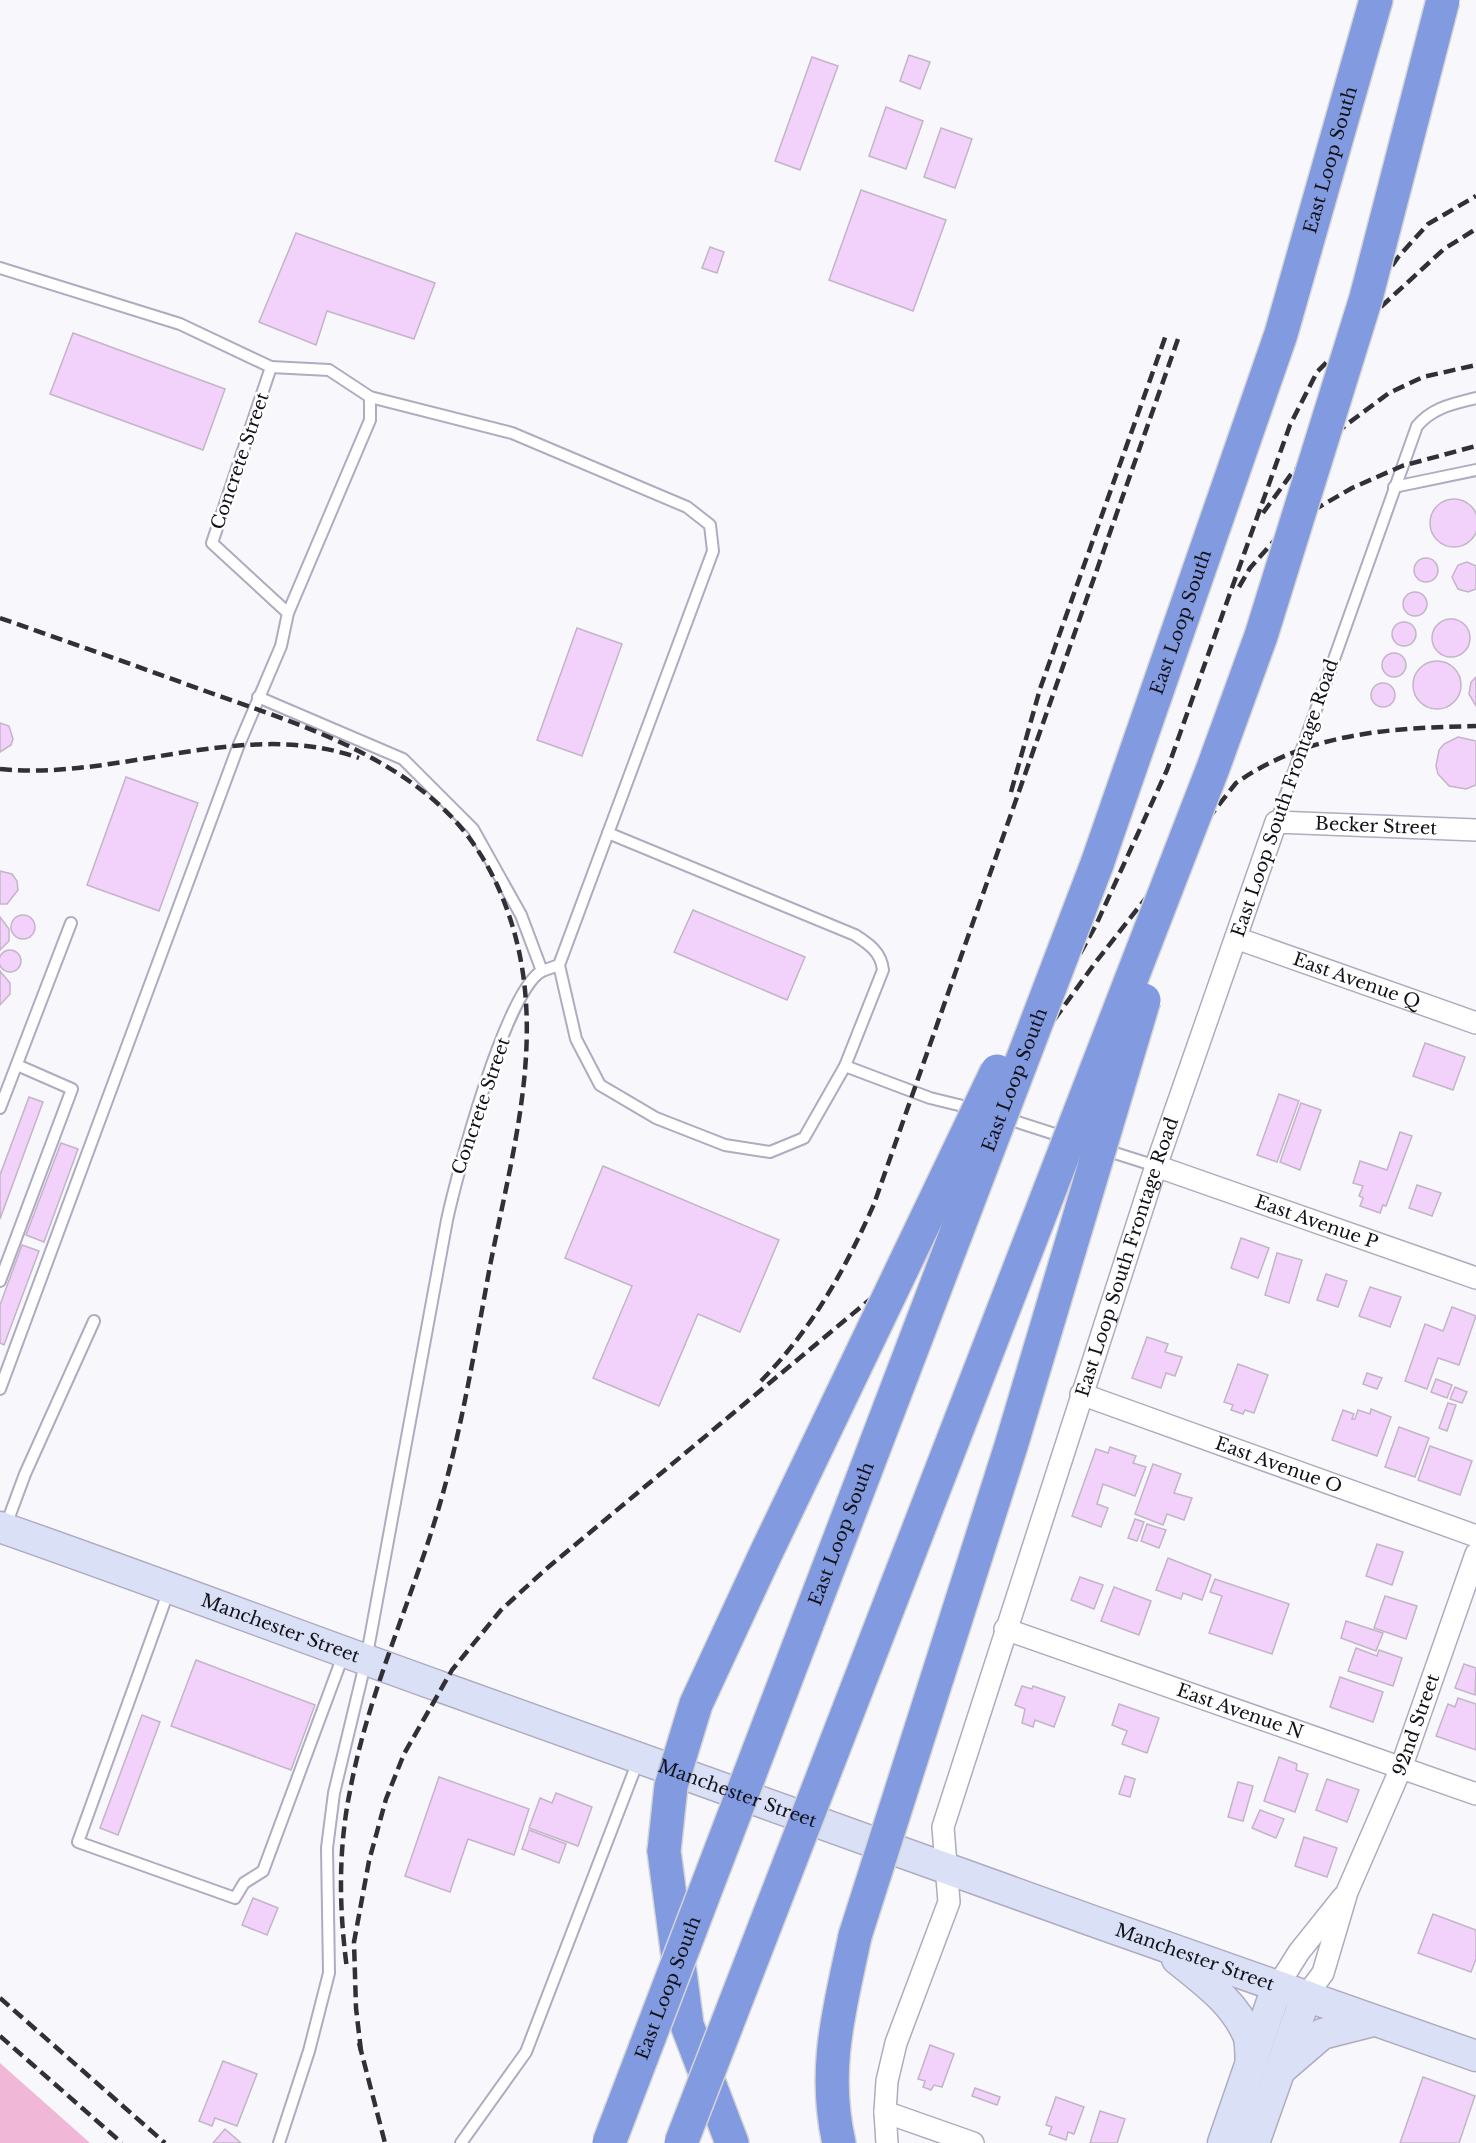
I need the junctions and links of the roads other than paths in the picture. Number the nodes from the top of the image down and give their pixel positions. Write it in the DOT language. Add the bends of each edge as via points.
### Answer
graph roads {
  1 [pos="1377,0"];
  2 [pos="1443,0"];
  3 [pos="0,268"];
  4 [pos="271,367"];
  5 [pos="370,397"];
  6 [pos="1476,398"];
  7 [pos="1476,470"];
  8 [pos="1394,487"];
  9 [pos="288,613"];
  10 [pos="258,697"];
  11 [pos="1213,768"];
  12 [pos="1276,822"];
  13 [pos="1476,830"];
  14 [pos="608,833"];
  15 [pos="1096,864"];
  16 [pos="71,923"];
  17 [pos="1236,938"];
  18 [pos="559,965"];
  19 [pos="543,970"];
  20 [pos="1476,1023"];
  21 [pos="17,1065"];
  22 [pos="845,1066"];
  23 [pos="0,1108"];
  24 [pos="1156,1166"];
  25 [pos="1476,1278"];
  26 [pos="0,1281"];
  27 [pos="94,1321"];
  28 [pos="0,1389"];
  29 [pos="1081,1394"];
  30 [pos="2,1528"];
  31 [pos="1476,1536"];
  32 [pos="1476,1554"];
  33 [pos="171,1587"];
  34 [pos="1005,1629"];
  35 [pos="355,1656"];
  36 [pos="639,1757"];
  37 [pos="1401,1768"];
  38 [pos="1476,1794"];
  39 [pos="945,1869"];
  40 [pos="1347,1892"];
  41 [pos="1158,1944"];
  42 [pos="1277,1987"];
  43 [pos="1306,1996"];
  44 [pos="1373,2020"];
  45 [pos="1476,2056"];
  46 [pos="1251,2064"];
  47 [pos="1279,2071"];
  48 [pos="885,2112"];
  49 [pos="279,2143"];
  50 [pos="461,2143"];
  51 [pos="609,2143"];
  52 [pos="681,2143"];
  53 [pos="732,2143"];
  54 [pos="839,2143"];
  55 [pos="887,2143"];
  56 [pos="973,2143"];
  57 [pos="1223,2143"];
  58 [pos="1254,2143"];
  1 -- 15 [label="highway, East Loop South" via="1281,334"];
  2 -- 11 [label="highway, bridge" via="1366,298 1262,636"];
  3 -- 4 [label="lane" via="180,324"];
  4 -- 5 [label="lane" via="329,370"];
  4 -- 9 [label="lane, Concrete Street" via="212,543"];
  5 -- 9 [label="lane" via="370,420"];
  5 -- 14 [label="lane" via="512,433 687,507 710,525 713,551"];
  6 -- 8 [label="lane, East Loop South Frontage Road" via="1441,407 1425,416 1417,426"];
  7 -- 8 [label="lane"];
  8 -- 12 [label="lane, East Loop South Frontage Road"];
  9 -- 10 [label="lane" via="281,646"];
  10 -- 19 [label="lane" via="403,759 473,829 521,915"];
  10 -- 28 [label="lane"];
  11 -- 52 [label="highway, bridge"];
  11 -- 54 [label="highway, bridge" via="1011,1446 855,1935 832,2045 832,2110"];
  12 -- 13 [label="street, Becker Street"];
  12 -- 17 [label="street, East Loop South Frontage Road"];
  14 -- 18 [label="lane"];
  14 -- 22 [label="lane" via="855,934 872,946 882,959 883,970"];
  15 -- 51 [label="highway, East Loop South, bridge"];
  15 -- 53 [label="highway, bridge" via="696,1704 671,1786 664,1851 687,2025"];
  16 -- 21 [label="lane"];
  17 -- 20 [label="street, East Avenue Q"];
  17 -- 24 [label="street, East Loop South Frontage Road"];
  18 -- 19 [label="lane"];
  18 -- 22 [label="lane" via="576,1039 600,1085 656,1118 724,1144 770,1152 804,1138"];
  19 -- 35 [label="lane, Concrete Street" via="526,984 518,1001 464,1147"];
  21 -- 23 [label="lane"];
  21 -- 26 [label="lane" via="72,1089"];
  22 -- 24 [label="lane" via="930,1098"];
  24 -- 25 [label="street, East Avenue P"];
  24 -- 29 [label="street, East Loop South Frontage Road"];
  27 -- 30 [label="lane"];
  29 -- 31 [label="street, East Avenue O"];
  29 -- 34 [label="street, East Loop South Frontage Road"];
  30 -- 33 [label="street, Manchester Street"];
  32 -- 37 [label="street, 92nd Street"];
  33 -- 35 [label="street, Manchester Street"];
  33 -- 35 [label="lane" via="78,1842 235,1898 244,1883 263,1871"];
  34 -- 37 [label="street, East Avenue N"];
  34 -- 39 [label="street, East Loop South Frontage Road" via="943,1827"];
  35 -- 36 [label="street, Manchester Street"];
  35 -- 49 [label="lane" via="327,1848 329,1973"];
  36 -- 39 [label="street, Manchester Street"];
  36 -- 50 [label="lane" via="526,2052"];
  37 -- 38 [label="street, East Avenue N"];
  37 -- 40 [label="street, 92nd Street"];
  39 -- 41 [label="street, Manchester Street"];
  39 -- 48 [label="street, East Loop South Frontage Road" via="949,1902 896,2043"];
  40 -- 42 [label="street, 92nd Street" via="1299,1952"];
  40 -- 43 [label="street, 92nd Street" via="1323,1973"];
  41 -- 42 [label="street, Manchester Street"];
  41 -- 46 [label="street" via="1217,1991 1248,2037"];
  42 -- 43 [label="street, Manchester Street"];
  42 -- 46 [label="street, 92nd Street"];
  43 -- 44 [label="street, Manchester Street"];
  43 -- 47 [label="street, 92nd Street"];
  44 -- 45 [label="street, Manchester Street"];
  44 -- 47 [label="street" via="1322,2034"];
  46 -- 57 [label="street, 92nd Street"];
  47 -- 58 [label="street, 92nd Street"];
  48 -- 55 [label="street, East Loop South Frontage Road"];
  48 -- 56 [label="street"];
}
